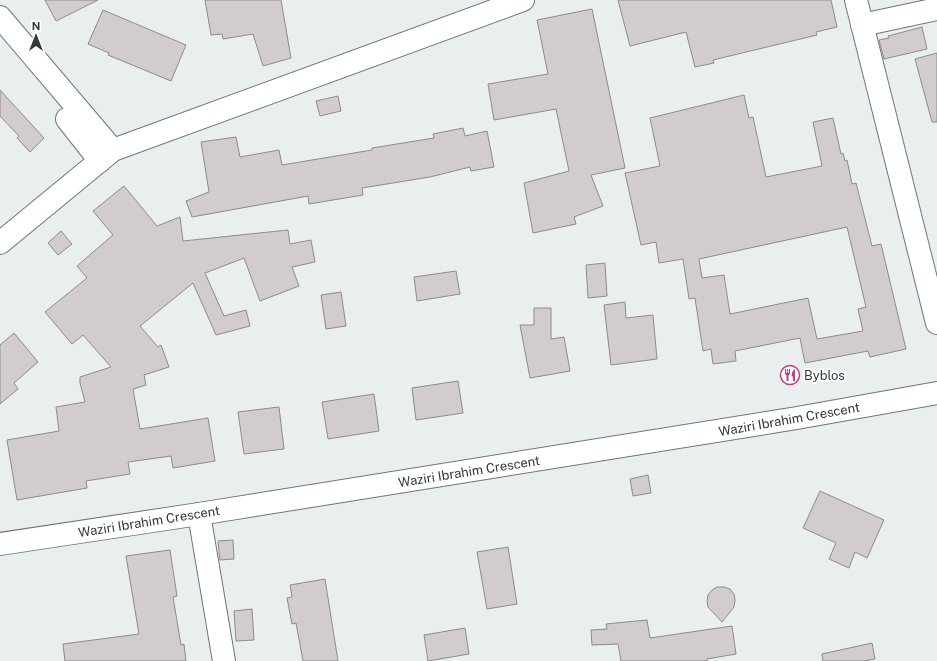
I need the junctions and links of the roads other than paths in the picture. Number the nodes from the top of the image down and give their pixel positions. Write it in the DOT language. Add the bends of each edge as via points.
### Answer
graph roads {
  1 [pos="523,0"];
  2 [pos="856,0"];
  3 [pos="937,9"];
  4 [pos="0,17"];
  5 [pos="862,25"];
  6 [pos="0,35"];
  7 [pos="107,155"];
  8 [pos="0,243"];
  9 [pos="937,323"];
  10 [pos="937,393"];
  11 [pos="199,514"];
  12 [pos="0,544"];
  13 [pos="224,661"];
  1 -- 7 [label="street"];
  2 -- 5 [label="street"];
  3 -- 5 [label="street"];
  4 -- 7 [label="street"];
  5 -- 9 [label="street"];
  6 -- 7 [label="street"];
  7 -- 8 [label="street"];
  10 -- 11 [label="street, Waziri Ibrahim Crescent" via="797,418"];
  11 -- 12 [label="street, Waziri Ibrahim Crescent"];
  11 -- 13 [label="street"];
}
